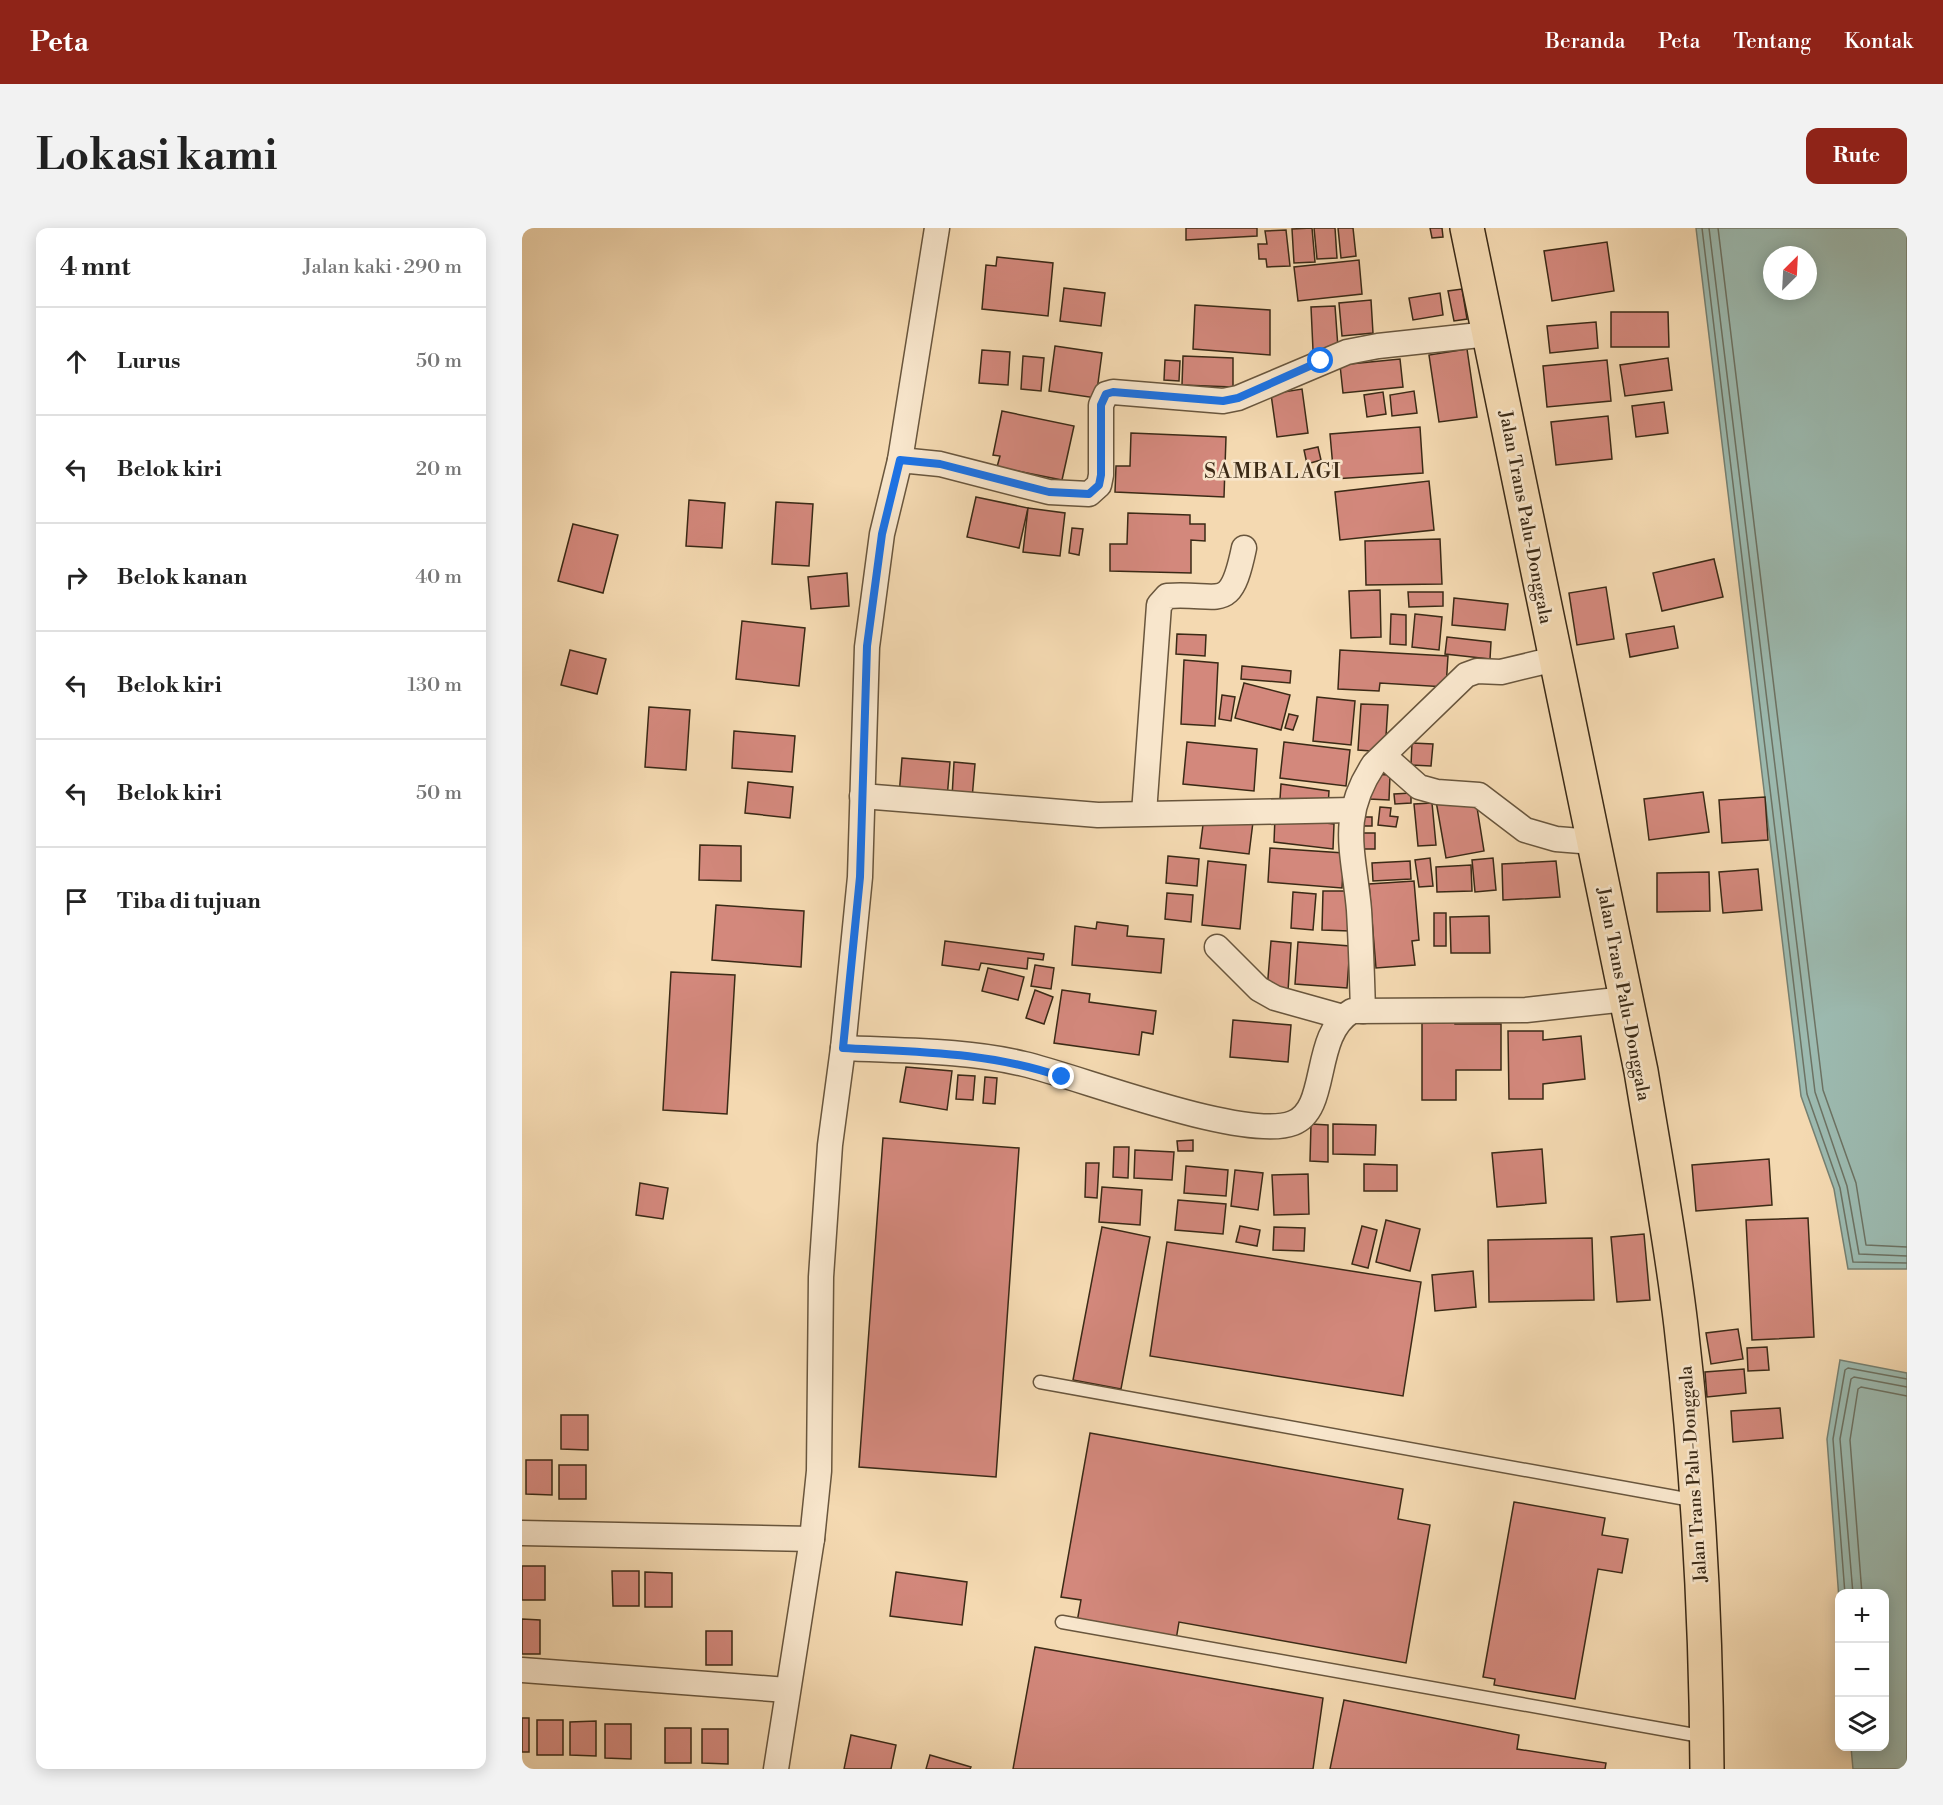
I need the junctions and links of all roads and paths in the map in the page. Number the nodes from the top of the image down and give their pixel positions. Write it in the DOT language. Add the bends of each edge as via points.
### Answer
graph roads {
  1 [pos="937,228"];
  2 [pos="1467,228"];
  3 [pos="1490,334"];
  4 [pos="900,460"];
  5 [pos="1244,548"];
  6 [pos="1555,659"];
  7 [pos="1384,756"];
  8 [pos="862,796"];
  9 [pos="1353,810"];
  10 [pos="1144,813"];
  11 [pos="1593,842"];
  12 [pos="1217,947"];
  13 [pos="1626,999"];
  14 [pos="1353,1014"];
  15 [pos="843,1048"];
  16 [pos="1040,1382"];
  17 [pos="1698,1501"];
  18 [pos="522,1533"];
  19 [pos="812,1539"];
  20 [pos="1062,1622"];
  21 [pos="522,1670"];
  22 [pos="787,1690"];
  23 [pos="1707,1753"];
  24 [pos="776,1769"];
  1 -- 4 [label="street"];
  2 -- 3 [label="highway, Jalan Trans Palu-Donggala"];
  3 -- 4 [label="street" via="1347,352 1223,401 1106,394 1101,405 1101,475 1099,485 1089,494 1049,492 940,464"];
  3 -- 6 [label="highway, Jalan Trans Palu-Donggala"];
  4 -- 8 [label="street" via="882,534 867,646"];
  5 -- 10 [label="street" via="1230,592 1218,598 1167,596 1159,605"];
  6 -- 7 [label="street" via="1501,672 1477,671 1466,675"];
  6 -- 11 [label="highway, Jalan Trans Palu-Donggala"];
  7 -- 9 [label="street" via="1374,764"];
  7 -- 11 [label="street" via="1419,787 1479,795 1525,830 1556,839"];
  8 -- 10 [label="street" via="1046,813"];
  8 -- 15 [label="street" via="860,877"];
  9 -- 10 [label="street"];
  9 -- 14 [label="street" via="1349,839 1358,896"];
  11 -- 13 [label="highway, Jalan Trans Palu-Donggala"];
  12 -- 14 [label="street" via="1259,989 1275,998"];
  13 -- 14 [label="street" via="1526,1010"];
  13 -- 17 [label="highway, Jalan Trans Palu-Donggala" via="1681,1323"];
  14 -- 15 [label="street" via="1335,1025 1323,1056 1316,1093 1306,1112 1295,1123 1276,1128 1205,1116 1025,1064 975,1055"];
  15 -- 19 [label="street" via="830,1145 821,1277 819,1471"];
  16 -- 17 [label="lane"];
  17 -- 23 [label="highway, Jalan Trans Palu-Donggala"];
  18 -- 19 [label="street"];
  19 -- 22 [label="street"];
  20 -- 23 [label="lane"];
  21 -- 22 [label="street"];
  22 -- 24 [label="street"];
}
